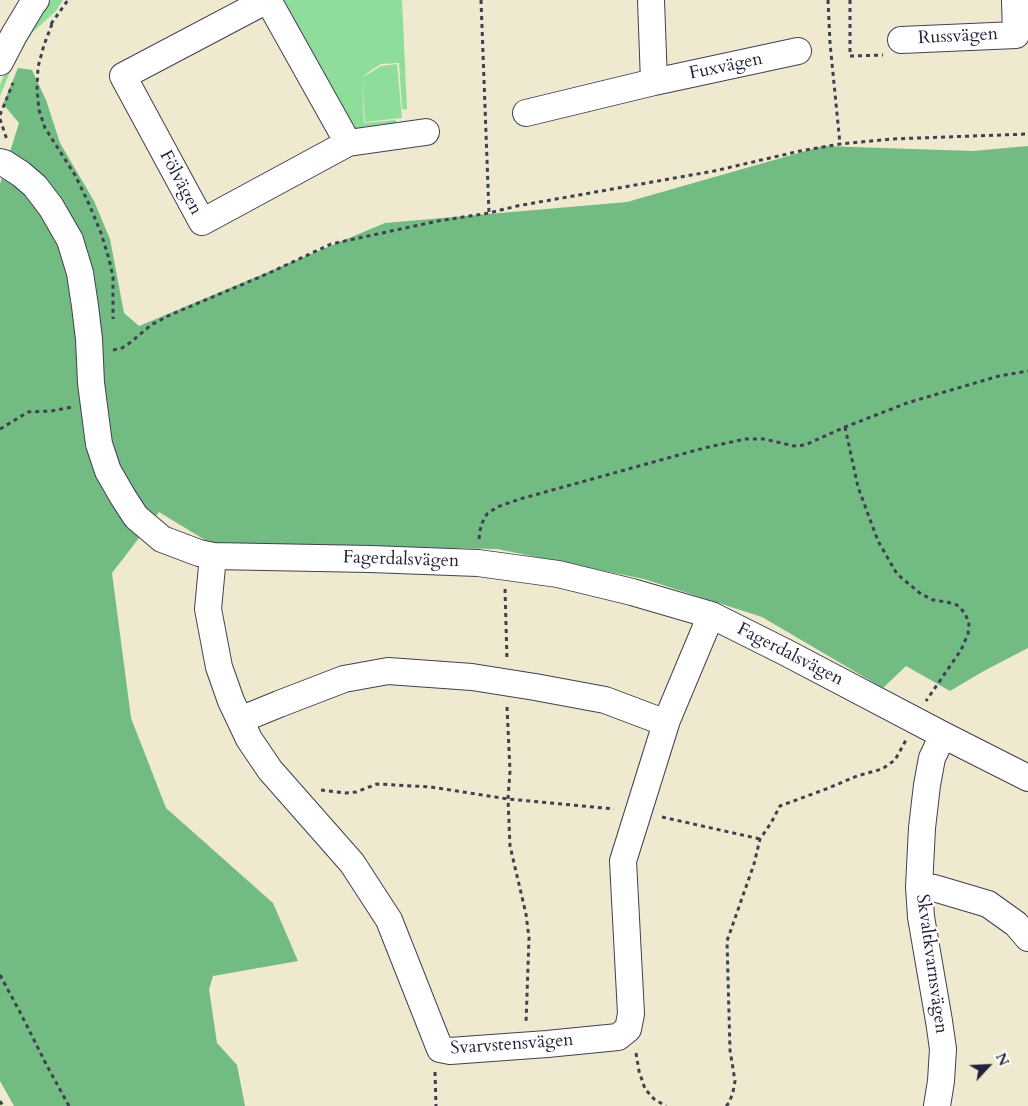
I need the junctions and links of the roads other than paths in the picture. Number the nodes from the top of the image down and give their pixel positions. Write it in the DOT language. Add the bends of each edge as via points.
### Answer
graph roads {
  1 [pos="36,0"];
  2 [pos="268,0"];
  3 [pos="651,0"];
  4 [pos="1015,0"];
  5 [pos="1022,34"];
  6 [pos="901,40"];
  7 [pos="798,51"];
  8 [pos="0,62"];
  9 [pos="654,82"];
  10 [pos="526,113"];
  11 [pos="426,132"];
  12 [pos="348,143"];
  13 [pos="0,162"];
  14 [pos="213,556"];
  15 [pos="711,615"];
  16 [pos="240,720"];
  17 [pos="666,723"];
  18 [pos="943,735"];
  19 [pos="1028,778"];
  20 [pos="919,887"];
  21 [pos="1028,938"];
  22 [pos="937,1106"];
  1 -- 8 [label="street"];
  2 -- 12 [label="street, Fölvägen"];
  2 -- 12 [label="street, Fölvägen" via="123,76 202,222"];
  3 -- 9 [label="street"];
  4 -- 5 [label="street, Russvägen"];
  5 -- 6 [label="street, Russvägen"];
  7 -- 9 [label="street, Fuxvägen"];
  9 -- 10 [label="street, Fuxvägen"];
  11 -- 12 [label="street"];
  13 -- 14 [label="street, Fagerdalsvägen" via="35,186 70,240 80,273 99,444 108,471 136,517 162,539"];
  14 -- 15 [label="street, Fagerdalsvägen" via="478,563 558,574"];
  14 -- 16 [label="street, Svarvstensvägen" via="208,610 220,667"];
  15 -- 17 [label="street"];
  15 -- 18 [label="street, Fagerdalsvägen"];
  16 -- 17 [label="street" via="344,680 388,671 507,681 605,700"];
  16 -- 17 [label="street, Svarvstensvägen" via="270,770 352,863 390,920 440,1049 450,1051 618,1036 628,1029 631,1014 623,861"];
  18 -- 19 [label="street, Fagerdalsvägen"];
  18 -- 20 [label="street, Skvaltkvarnsvägen" via="932,758 927,785"];
  20 -- 21 [label="street" via="934,888 988,904 1016,924"];
  20 -- 22 [label="street, Skvaltkvarnsvägen" via="920,918 943,1049"];
}
